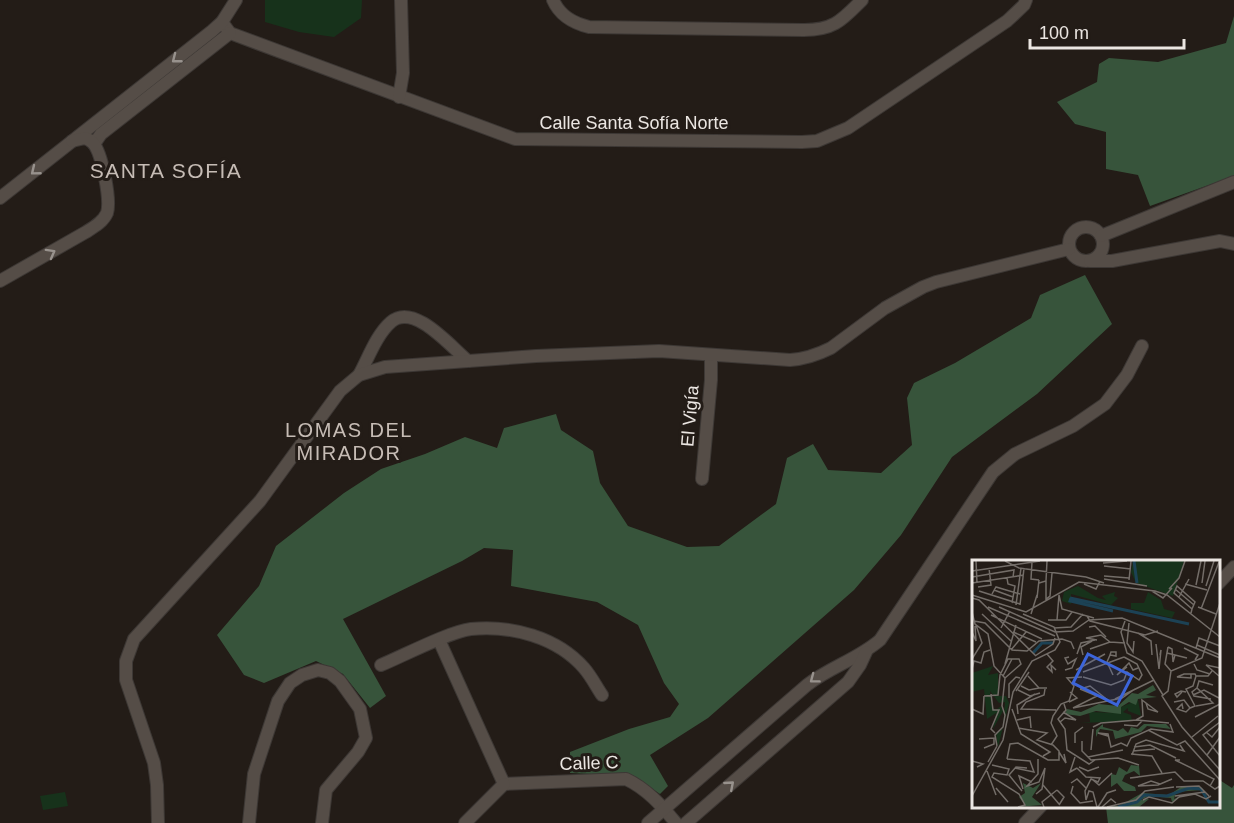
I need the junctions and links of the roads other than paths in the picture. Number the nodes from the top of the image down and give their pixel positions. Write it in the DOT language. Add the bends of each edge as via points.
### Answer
graph roads {
  1 [pos="236,0"];
  2 [pos="401,0"];
  3 [pos="553,0"];
  4 [pos="862,0"];
  5 [pos="1026,0"];
  6 [pos="222,22"];
  7 [pos="230,33"];
  8 [pos="399,97"];
  9 [pos="69,143"];
  10 [pos="94,144"];
  11 [pos="1234,182"];
  12 [pos="0,198"];
  13 [pos="1101,236"];
  14 [pos="1234,244"];
  15 [pos="1069,249"];
  16 [pos="1090,261"];
  17 [pos="0,281"];
  18 [pos="1143,346"];
  19 [pos="711,355"];
  20 [pos="468,361"];
  21 [pos="359,375"];
  22 [pos="702,479"];
  23 [pos="1234,567"];
  24 [pos="1219,583"];
  25 [pos="439,640"];
  26 [pos="866,652"];
  27 [pos="381,665"];
  28 [pos="602,695"];
  29 [pos="504,784"];
  30 [pos="1040,808"];
  31 [pos="664,809"];
  32 [pos="158,823"];
  33 [pos="249,823"];
  34 [pos="322,823"];
  35 [pos="465,823"];
  36 [pos="648,823"];
  37 [pos="676,823"];
  38 [pos="686,823"];
  39 [pos="1025,823"];
  1 -- 6 [label="street"];
  2 -- 8 [label="street" via="403,73"];
  3 -- 4 [label="street" via="568,19 589,27 813,30 833,26"];
  5 -- 8 [label="street, Calle Santa Sofía Norte" via="1007,21 980,40 848,128 817,141 515,139"];
  6 -- 7 [label="street"];
  6 -- 9 [label="street, one-way"];
  7 -- 8 [label="street, Calle Santa Sofía Norte"];
  7 -- 10 [label="street" via="101,134"];
  9 -- 10 [label="street" via="85,138"];
  9 -- 12 [label="street, one-way"];
  17 -- 10 [label="street, one-way" via="102,220 108,202"];
  11 -- 13 [label="street"];
  13 -- 15 [label="street" via="1088,227 1076,230 1069,238"];
  13 -- 16 [label="street" via="1099,256"];
  14 -- 16 [label="street" via="1220,240 1112,261"];
  15 -- 16 [label="street" via="1080,261"];
  15 -- 19 [label="street" via="936,282 897,300 831,348 810,357 790,360"];
  18 -- 26 [label="street" via="1105,404 1073,426 1015,454 993,472 880,640"];
  19 -- 20 [label="street" via="659,351"];
  19 -- 22 [label="street, El Vigía"];
  20 -- 21 [label="street" via="385,368"];
  20 -- 21 [label="street" via="421,320 400,317 383,331"];
  21 -- 32 [label="street" via="340,392 260,501 134,639 128,652 126,680 154,763"];
  23 -- 24 [label="street"];
  25 -- 27 [label="street"];
  25 -- 28 [label="street" via="470,629 502,630 549,641 585,669"];
  25 -- 29 [label="street"];
  26 -- 31 [label="street, one-way" via="833,667 807,685"];
  38 -- 26 [label="street, one-way" via="848,682"];
  29 -- 31 [label="street, Calle C" via="626,779 639,785"];
  29 -- 35 [label="street"];
  30 -- 39 [label="street"];
  31 -- 36 [label="street"];
  31 -- 37 [label="street, Calle C"];
  33 -- 34 [label="street" via="254,774 278,701 290,683 318,670 340,681 360,709 366,738 326,790"];
}
